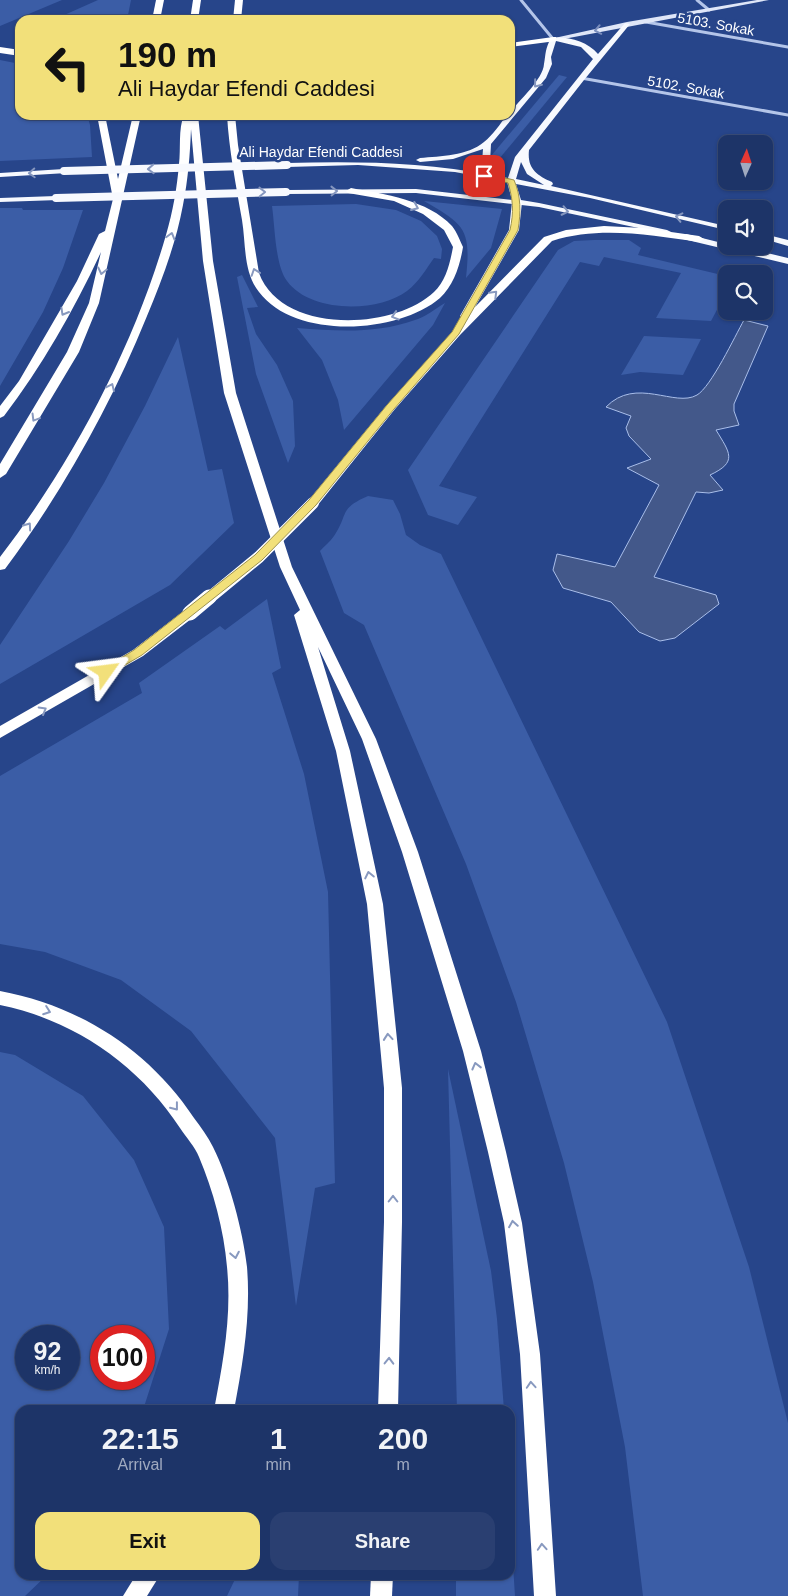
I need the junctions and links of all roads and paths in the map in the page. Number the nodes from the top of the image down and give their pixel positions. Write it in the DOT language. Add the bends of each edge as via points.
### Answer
graph roads {
  1 [pos="160,0"];
  2 [pos="197,0"];
  3 [pos="239,0"];
  4 [pos="521,0"];
  5 [pos="697,0"];
  6 [pos="766,0"];
  7 [pos="709,10"];
  8 [pos="157,15"];
  9 [pos="195,15"];
  10 [pos="238,15"];
  11 [pos="640,22"];
  12 [pos="627,24"];
  13 [pos="553,39"];
  14 [pos="515,44"];
  15 [pos="788,47"];
  16 [pos="0,50"];
  17 [pos="15,52"];
  18 [pos="597,59"];
  19 [pos="581,78"];
  20 [pos="515,110"];
  21 [pos="788,115"];
  22 [pos="102,120"];
  23 [pos="136,120"];
  24 [pos="187,120"];
  25 [pos="194,120"];
  26 [pos="231,120"];
  27 [pos="507,120"];
  28 [pos="487,144"];
  29 [pos="526,147"];
  30 [pos="358,163"];
  31 [pos="0,175"];
  32 [pos="499,179"];
  33 [pos="511,181"];
  34 [pos="351,191"];
  35 [pos="514,191"];
  36 [pos="590,196"];
  37 [pos="0,200"];
  38 [pos="517,202"];
  39 [pos="540,205"];
  40 [pos="117,206"];
  41 [pos="718,226"];
  42 [pos="773,239"];
  43 [pos="699,240"];
  44 [pos="788,243"];
  45 [pos="718,244"];
  46 [pos="764,255"];
  47 [pos="788,261"];
  48 [pos="456,333"];
  49 [pos="0,414"];
  50 [pos="0,474"];
  51 [pos="0,566"];
  52 [pos="286,567"];
  53 [pos="0,733"];
  54 [pos="0,998"];
  55 [pos="225,1405"];
  56 [pos="388,1405"];
  57 [pos="145,1580"];
  58 [pos="382,1580"];
  59 [pos="134,1596"];
  60 [pos="381,1596"];
  61 [pos="545,1596"];
  1 -- 8 [label="highway"];
  2 -- 9 [label="highway"];
  3 -- 10 [label="highway"];
  4 -- 13 [label="street"];
  5 -- 7 [label="street"];
  6 -- 7 [label="street"];
  7 -- 11 [label="street"];
  11 -- 12 [label="street"];
  11 -- 15 [label="street, 5103. Sokak"];
  12 -- 13 [label="street, one-way"];
  12 -- 18 [label="main road"];
  13 -- 14 [label="highway"];
  13 -- 18 [label="main road" via="581,45"];
  13 -- 20 [label="main road, one-way" via="542,78"];
  16 -- 17 [label="highway"];
  18 -- 19 [label="main road"];
  19 -- 21 [label="street, 5102. Sokak"];
  19 -- 29 [label="main road"];
  22 -- 40 [label="highway"];
  23 -- 40 [label="highway"];
  51 -- 24 [label="highway, one-way" via="59,483 111,388 159,276 176,218"];
  25 -- 52 [label="highway" via="208,261 230,394"];
  34 -- 26 [label="highway, one-way" via="396,199 426,212 448,228 458,247 450,278 437,296 414,310 388,319 358,324 338,323 312,320 284,310 264,293 253,271 232,144"];
  27 -- 28 [label="main road, one-way"];
  28 -- 30 [label="main road" via="443,159"];
  28 -- 32 [label="main road" via="486,163"];
  29 -- 33 [label="main road"];
  29 -- 36 [label="main road" via="523,160 526,169 536,178"];
  30 -- 31 [label="main road, Ali Haydar Efendi Caddesi, one-way, bridge"];
  30 -- 32 [label="main road, Ali Haydar Efendi Caddesi" via="455,170"];
  32 -- 33 [label="main road, Ali Haydar Efendi Caddesi"];
  32 -- 35 [label="main road"];
  33 -- 35 [label="main road"];
  33 -- 36 [label="main road, Ali Haydar Efendi Caddesi"];
  37 -- 34 [label="main road, one-way, bridge"];
  34 -- 38 [label="main road" via="416,191"];
  35 -- 38 [label="main road"];
  35 -- 39 [label="main road"];
  41 -- 36 [label="main road, Ali Haydar Efendi Caddesi, one-way"];
  38 -- 39 [label="main road"];
  38 -- 48 [label="highway" via="514,230"];
  39 -- 43 [label="main road, one-way"];
  40 -- 49 [label="highway, one-way" via="82,281 24,382"];
  40 -- 50 [label="highway, one-way" via="94,303 73,352"];
  42 -- 44 [label="main road"];
  43 -- 45 [label="main road"];
  48 -- 43 [label="highway, one-way" via="548,239 563,233 614,230"];
  46 -- 47 [label="main road"];
  53 -- 48 [label="highway, one-way, bridge" via="138,652 259,557 313,502 390,407"];
  56 -- 52 [label="highway, one-way" via="393,1088 375,904 343,751"];
  61 -- 52 [label="highway, one-way" via="530,1354 513,1223 498,1152 472,1050 410,852 369,739"];
  54 -- 55 [label="highway, one-way" via="66,1018 141,1067 176,1106 206,1151 226,1209 237,1267 237,1338"];
  57 -- 59 [label="highway"];
  58 -- 60 [label="highway"];
}
